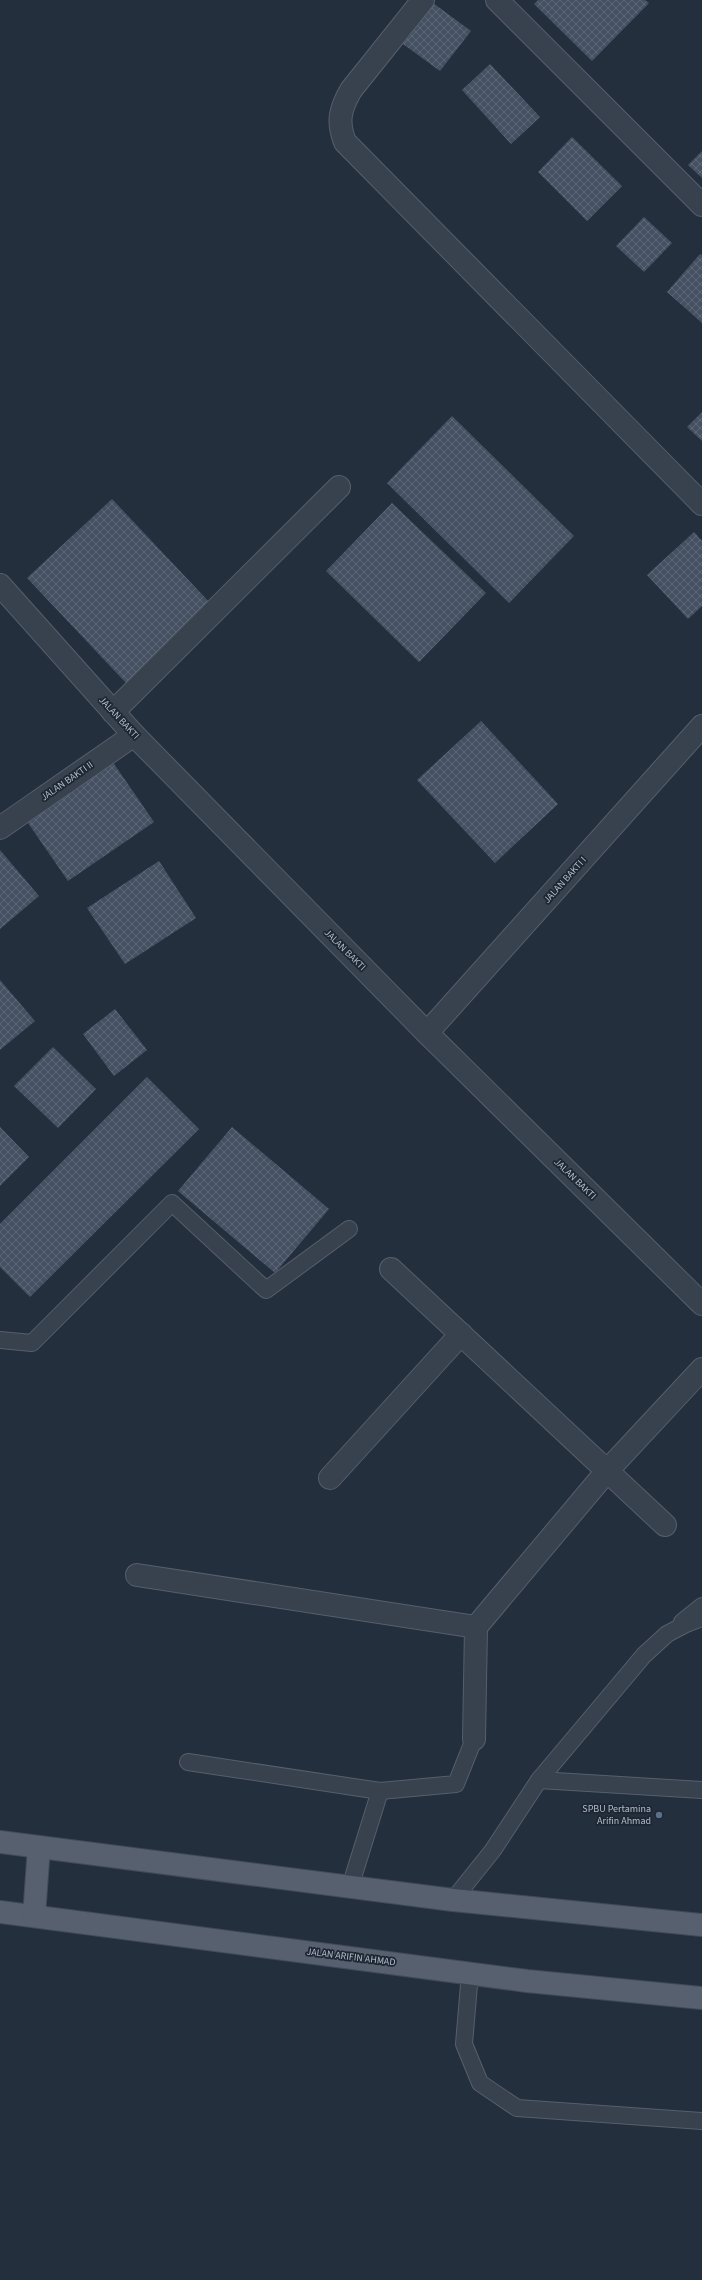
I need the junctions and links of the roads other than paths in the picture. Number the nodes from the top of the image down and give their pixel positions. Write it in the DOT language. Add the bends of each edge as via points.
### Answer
graph roads {
  1 [pos="423,0"];
  2 [pos="497,0"];
  3 [pos="702,205"];
  4 [pos="339,487"];
  5 [pos="702,504"];
  6 [pos="0,585"];
  7 [pos="113,712"];
  8 [pos="702,726"];
  9 [pos="134,734"];
  10 [pos="0,828"];
  11 [pos="427,1033"];
  12 [pos="349,1229"];
  13 [pos="392,1269"];
  14 [pos="702,1304"];
  15 [pos="461,1334"];
  16 [pos="0,1340"];
  17 [pos="702,1369"];
  18 [pos="607,1471"];
  19 [pos="330,1478"];
  20 [pos="665,1525"];
  21 [pos="138,1576"];
  22 [pos="702,1606"];
  23 [pos="702,1618"];
  24 [pos="476,1627"];
  25 [pos="667,1634"];
  26 [pos="474,1739"];
  27 [pos="188,1762"];
  28 [pos="539,1780"];
  29 [pos="702,1790"];
  30 [pos="380,1791"];
  31 [pos="0,1842"];
  32 [pos="39,1847"];
  33 [pos="350,1887"];
  34 [pos="453,1900"];
  35 [pos="0,1912"];
  36 [pos="34,1916"];
  37 [pos="702,1925"];
  38 [pos="470,1973"];
  39 [pos="702,1998"];
  40 [pos="702,2121"];
  1 -- 5 [label="street" via="351,90 342,105 339,117 340,130 345,142"];
  2 -- 3 [label="street"];
  4 -- 7 [label="street"];
  6 -- 7 [label="street, JALAN BAKTI"];
  7 -- 9 [label="street, JALAN BAKTI"];
  8 -- 11 [label="street, JALAN BAKTI I"];
  9 -- 10 [label="street, JALAN BAKTI II"];
  9 -- 11 [label="street, JALAN BAKTI"];
  11 -- 14 [label="street, JALAN BAKTI"];
  12 -- 16 [label="lane" via="266,1290 172,1204 32,1343"];
  13 -- 15 [label="street"];
  15 -- 18 [label="street"];
  15 -- 19 [label="street"];
  17 -- 18 [label="street"];
  18 -- 20 [label="street"];
  18 -- 24 [label="street"];
  21 -- 24 [label="street"];
  22 -- 25 [label="lane"];
  23 -- 25 [label="lane"];
  24 -- 26 [label="street"];
  25 -- 28 [label="lane" via="644,1656"];
  26 -- 30 [label="lane" via="456,1784"];
  27 -- 30 [label="lane"];
  28 -- 29 [label="lane"];
  28 -- 34 [label="lane" via="492,1850"];
  30 -- 33 [label="lane"];
  31 -- 32 [label="main road"];
  32 -- 33 [label="main road"];
  32 -- 36 [label="main road"];
  33 -- 34 [label="main road"];
  34 -- 37 [label="main road"];
  35 -- 36 [label="main road, JALAN ARIFIN AHMAD"];
  36 -- 38 [label="main road, JALAN ARIFIN AHMAD"];
  38 -- 39 [label="main road, JALAN ARIFIN AHMAD"];
  38 -- 40 [label="lane" via="464,2044 480,2083 517,2108"];
}
